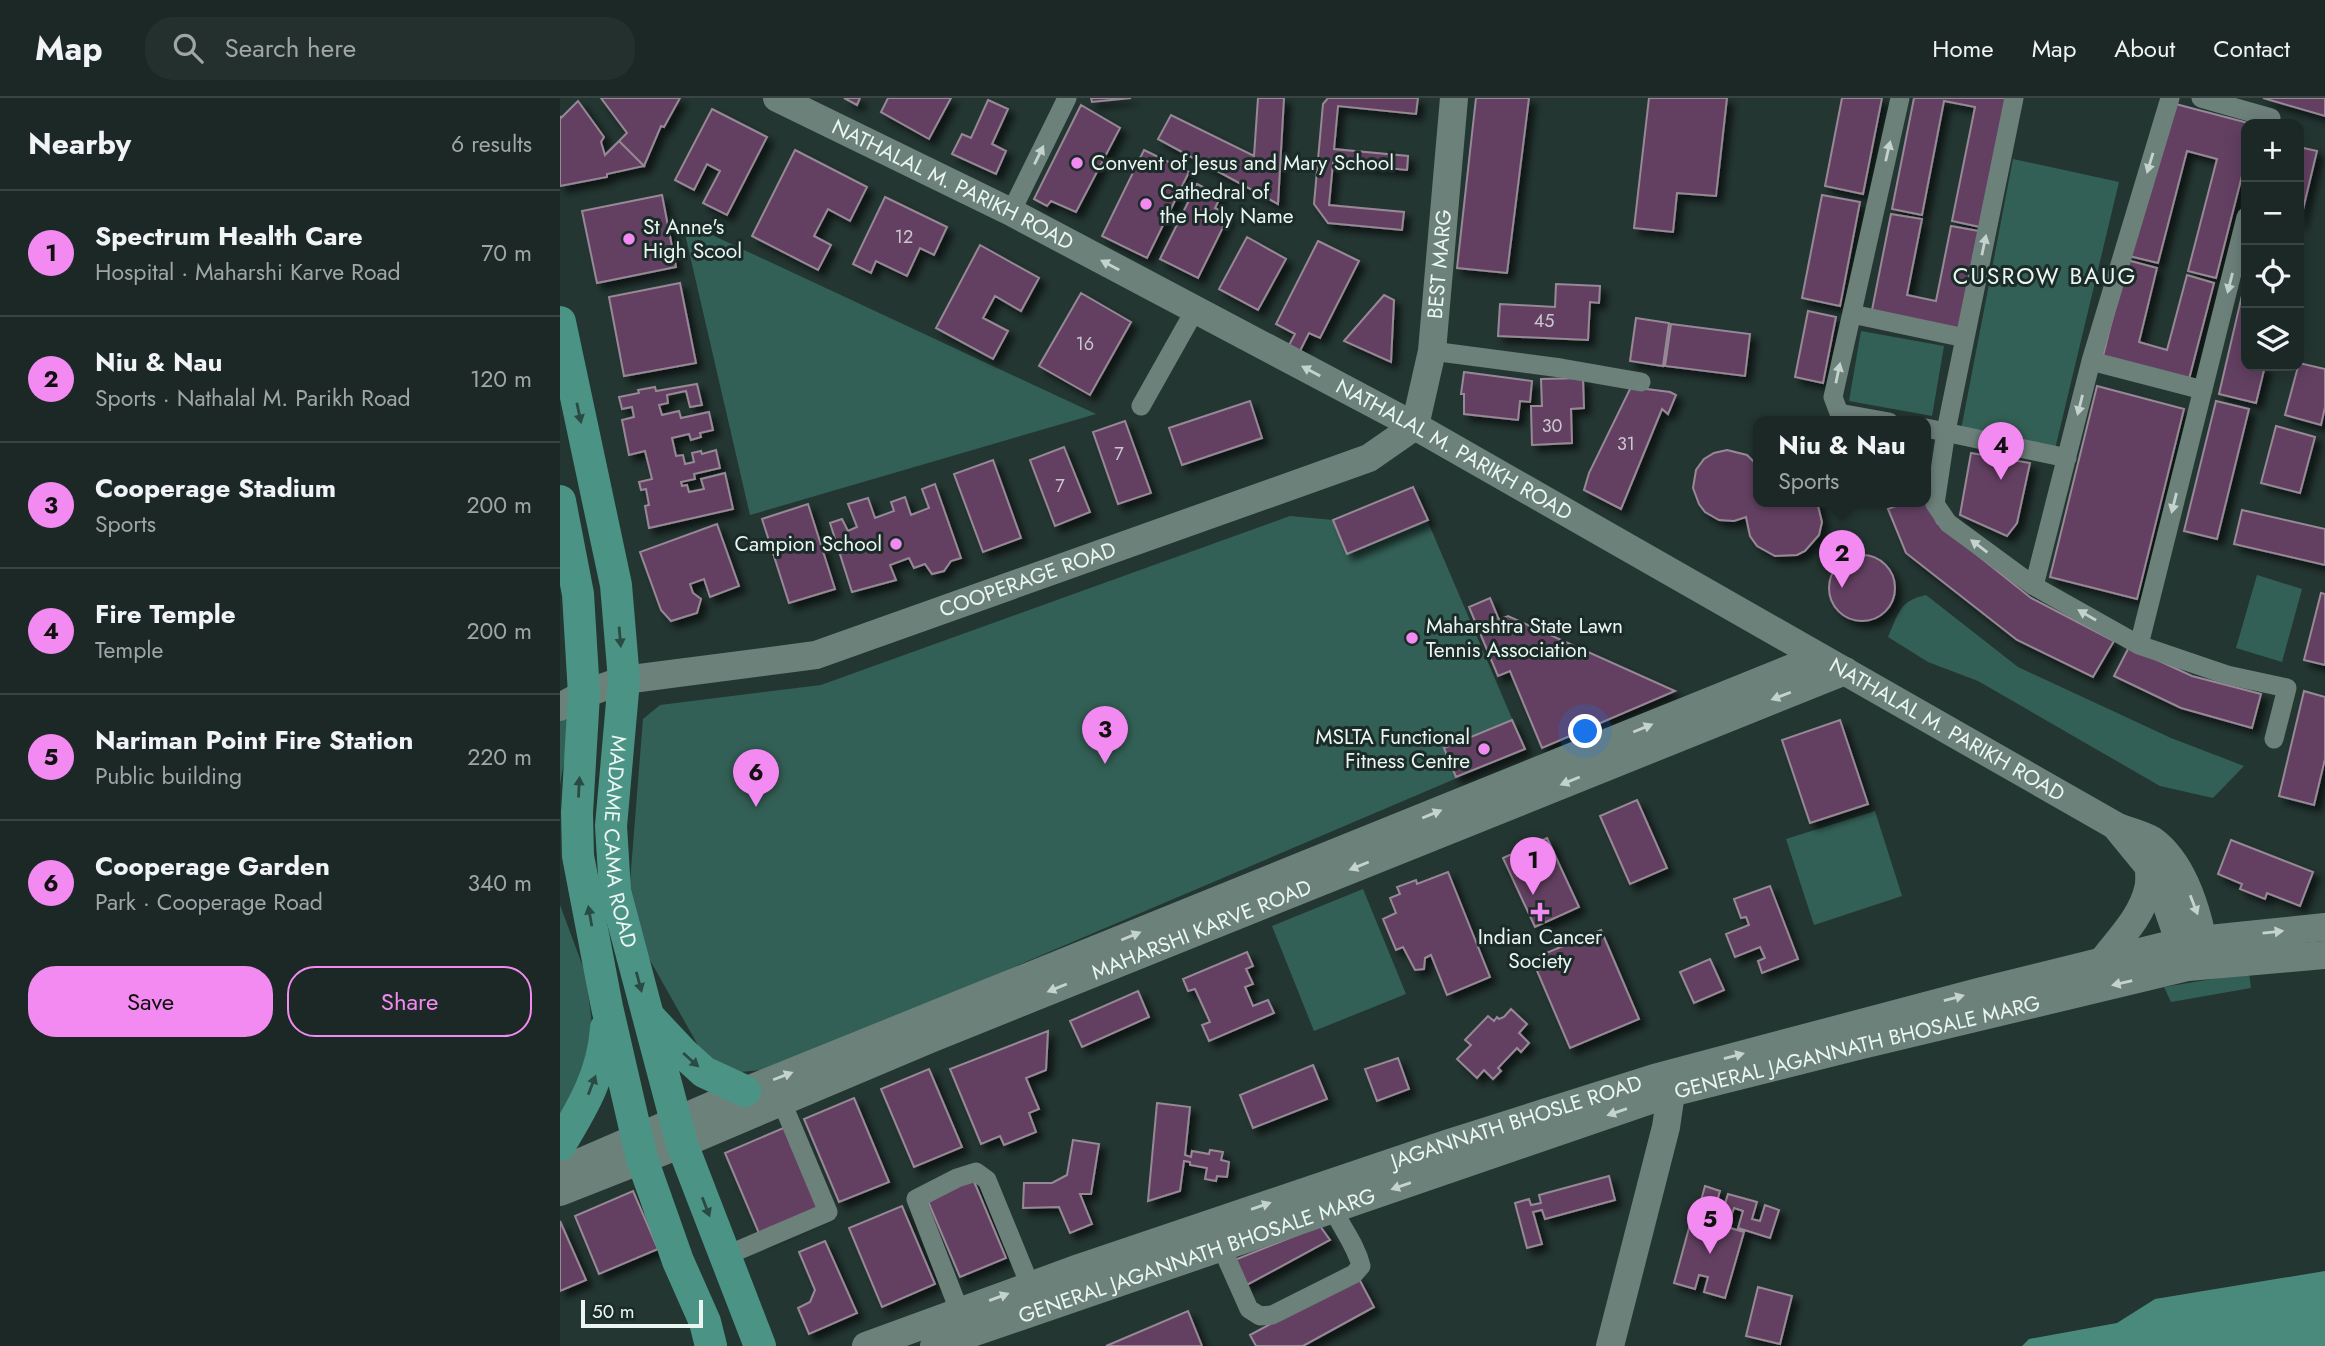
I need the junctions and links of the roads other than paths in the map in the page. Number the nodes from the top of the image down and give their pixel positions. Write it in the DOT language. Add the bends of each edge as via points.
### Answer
graph roads {
  1 [pos="777,98"];
  2 [pos="1067,98"];
  3 [pos="1454,98"];
  4 [pos="1900,98"];
  5 [pos="2014,98"];
  6 [pos="2169,98"];
  7 [pos="2202,98"];
  8 [pos="2271,119"];
  9 [pos="1011,212"];
  10 [pos="2241,237"];
  11 [pos="1195,310"];
  12 [pos="1852,314"];
  13 [pos="560,322"];
  14 [pos="1965,338"];
  15 [pos="1432,351"];
  16 [pos="2091,361"];
  17 [pos="1641,382"];
  18 [pos="2203,390"];
  19 [pos="1141,407"];
  20 [pos="1856,416"];
  21 [pos="1415,426"];
  22 [pos="1936,430"];
  23 [pos="2067,457"];
  24 [pos="560,501"];
  25 [pos="2034,586"];
  26 [pos="2139,645"];
  27 [pos="1819,657"];
  28 [pos="1845,671"];
  29 [pos="624,680"];
  30 [pos="572,701"];
  31 [pos="2274,739"];
  32 [pos="569,845"];
  33 [pos="2162,875"];
  34 [pos="2325,927"];
  35 [pos="2195,953"];
  36 [pos="2325,955"];
  37 [pos="2103,960"];
  38 [pos="607,1007"];
  39 [pos="648,1015"];
  40 [pos="1671,1083"];
  41 [pos="744,1091"];
  42 [pos="781,1100"];
  43 [pos="679,1133"];
  44 [pos="560,1145"];
  45 [pos="639,1148"];
  46 [pos="560,1171"];
  47 [pos="560,1192"];
  48 [pos="1328,1197"];
  49 [pos="1216,1235"];
  50 [pos="725,1256"];
  51 [pos="1035,1298"];
  52 [pos="964,1323"];
  53 [pos="710,1346"];
  54 [pos="760,1346"];
  55 [pos="866,1346"];
  56 [pos="933,1346"];
  57 [pos="1610,1346"];
  1 -- 9 [label="street, NATHALAL M. PARIKH ROAD"];
  9 -- 2 [label="street, one-way"];
  3 -- 15 [label="street, BEST MARG"];
  12 -- 4 [label="street, one-way"];
  14 -- 5 [label="street, one-way"];
  6 -- 16 [label="street, one-way"];
  7 -- 8 [label="street"];
  11 -- 9 [label="street, NATHALAL M. PARIKH ROAD, one-way"];
  10 -- 18 [label="street, one-way"];
  11 -- 19 [label="street"];
  21 -- 11 [label="street, NATHALAL M. PARIKH ROAD, one-way"];
  12 -- 14 [label="street"];
  20 -- 12 [label="street, one-way" via="1839,413 1833,397"];
  13 -- 29 [label="main road, MADAME CAMA ROAD, one-way" via="616,585"];
  14 -- 22 [label="street"];
  15 -- 17 [label="street"];
  15 -- 21 [label="street, BEST MARG"];
  16 -- 18 [label="street"];
  16 -- 23 [label="street, one-way"];
  18 -- 26 [label="street, one-way"];
  21 -- 27 [label="street, NATHALAL M. PARIKH ROAD"];
  21 -- 29 [label="street, COOPERAGE ROAD" via="1369,458 816,655"];
  22 -- 23 [label="street"];
  25 -- 22 [label="street, one-way" via="1948,523 1935,504"];
  23 -- 25 [label="street"];
  24 -- 30 [label="main road, MADAME CAMA ROAD" via="578,594"];
  26 -- 25 [label="street, one-way"];
  26 -- 31 [label="street" via="2227,675 2287,688"];
  27 -- 28 [label="street, NATHALAL M. PARIKH ROAD"];
  41 -- 27 [label="street, MAHARSHI KARVE ROAD, one-way"];
  28 -- 33 [label="street, NATHALAL M. PARIKH ROAD" via="2116,826"];
  28 -- 42 [label="street, MAHARSHI KARVE ROAD, one-way"];
  29 -- 30 [label="street, COOPERAGE ROAD"];
  29 -- 39 [label="main road, MADAME CAMA ROAD, one-way" via="611,825 615,891"];
  32 -- 30 [label="main road, MADAME CAMA ROAD, one-way" via="577,813"];
  38 -- 32 [label="main road, MADAME CAMA ROAD, one-way"];
  33 -- 35 [label="street, NATHALAL M. PARIKH ROAD"];
  33 -- 37 [label="street" via="2148,889 2128,928"];
  35 -- 34 [label="street, one-way"];
  35 -- 36 [label="street"];
  35 -- 37 [label="street, JAGANNATH BHOSLE ROAD"];
  35 -- 40 [label="street, GENERAL JAGANNATH BHOSALE MARG, one-way" via="1858,1046"];
  40 -- 37 [label="street, JAGANNATH BHOSLE ROAD, one-way"];
  44 -- 38 [label="main road, one-way" via="585,1103 604,1054"];
  38 -- 45 [label="main road, MADAME CAMA ROAD"];
  39 -- 41 [label="main road, one-way" via="704,1072"];
  39 -- 43 [label="main road, MADAME CAMA ROAD"];
  40 -- 48 [label="street, JAGANNATH BHOSLE ROAD"];
  40 -- 57 [label="street" via="1666,1127"];
  41 -- 43 [label="street, MAHARSHI KARVE ROAD"];
  42 -- 43 [label="street, MAHARSHI KARVE ROAD"];
  42 -- 50 [label="street" via="828,1212"];
  43 -- 45 [label="street, MAHARSHI KARVE ROAD"];
  43 -- 50 [label="main road, MADAME CAMA ROAD, one-way"];
  45 -- 46 [label="street, MAHARSHI KARVE ROAD"];
  45 -- 47 [label="street, MAHARSHI KARVE ROAD"];
  45 -- 53 [label="main road, MADAME CAMA ROAD"];
  48 -- 49 [label="street, JAGANNATH BHOSLE ROAD"];
  48 -- 49 [label="street" via="1361,1266 1354,1274 1272,1315 1260,1316 1249,1309"];
  49 -- 51 [label="street, JAGANNATH BHOSLE ROAD"];
  50 -- 54 [label="main road, MADAME CAMA ROAD"];
  51 -- 52 [label="street, JAGANNATH BHOSLE ROAD"];
  51 -- 52 [label="street" via="987,1180 976,1172 957,1178 916,1199"];
  52 -- 55 [label="street, JAGANNATH BHOSLE ROAD"];
  52 -- 56 [label="street"];
}
